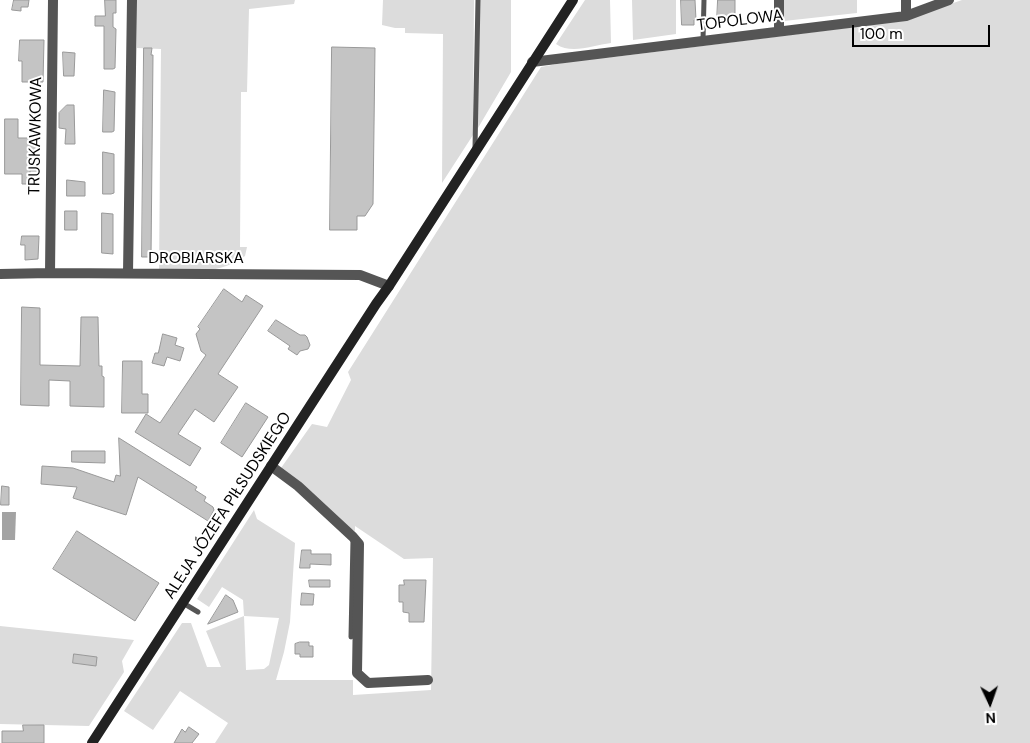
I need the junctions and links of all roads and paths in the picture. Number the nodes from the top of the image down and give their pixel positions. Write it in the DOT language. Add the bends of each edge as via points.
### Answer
graph roads {
  1 [pos="53,0"];
  2 [pos="132,0"];
  3 [pos="478,0"];
  4 [pos="572,0"];
  5 [pos="704,0"];
  6 [pos="779,0"];
  7 [pos="906,0"];
  8 [pos="950,0"];
  9 [pos="906,16"];
  10 [pos="779,31"];
  11 [pos="703,40"];
  12 [pos="532,62"];
  13 [pos="475,151"];
  14 [pos="50,273"];
  15 [pos="128,273"];
  16 [pos="0,274"];
  17 [pos="389,286"];
  18 [pos="271,466"];
  19 [pos="356,540"];
  20 [pos="182,603"];
  21 [pos="198,612"];
  22 [pos="352,637"];
  23 [pos="428,680"];
  24 [pos="92,743"];
  1 -- 14 [label="street, TRUSKAWKOWA"];
  2 -- 15 [label="street"];
  3 -- 13 [label="lane"];
  4 -- 12 [label="main road, ALEJA JÓZEFA PIŁSUDSKIEGO"];
  5 -- 11 [label="lane"];
  6 -- 10 [label="street"];
  7 -- 9 [label="street"];
  8 -- 9 [label="street, TOPOLOWA"];
  9 -- 10 [label="street, TOPOLOWA"];
  10 -- 11 [label="street, TOPOLOWA"];
  11 -- 12 [label="street, TOPOLOWA"];
  12 -- 13 [label="main road, ALEJA JÓZEFA PIŁSUDSKIEGO"];
  13 -- 17 [label="main road, ALEJA JÓZEFA PIŁSUDSKIEGO"];
  14 -- 15 [label="street, DROBIARSKA"];
  14 -- 16 [label="street, DROBIARSKA"];
  15 -- 17 [label="street, DROBIARSKA" via="360,275"];
  17 -- 18 [label="main road, ALEJA JÓZEFA PIŁSUDSKIEGO"];
  18 -- 19 [label="street" via="298,486"];
  18 -- 20 [label="main road, ALEJA JÓZEFA PIŁSUDSKIEGO"];
  19 -- 22 [label="lane"];
  19 -- 23 [label="street" via="358,673 368,683"];
  20 -- 21 [label="lane"];
  20 -- 24 [label="main road, ALEJA JÓZEFA PIŁSUDSKIEGO"];
}
